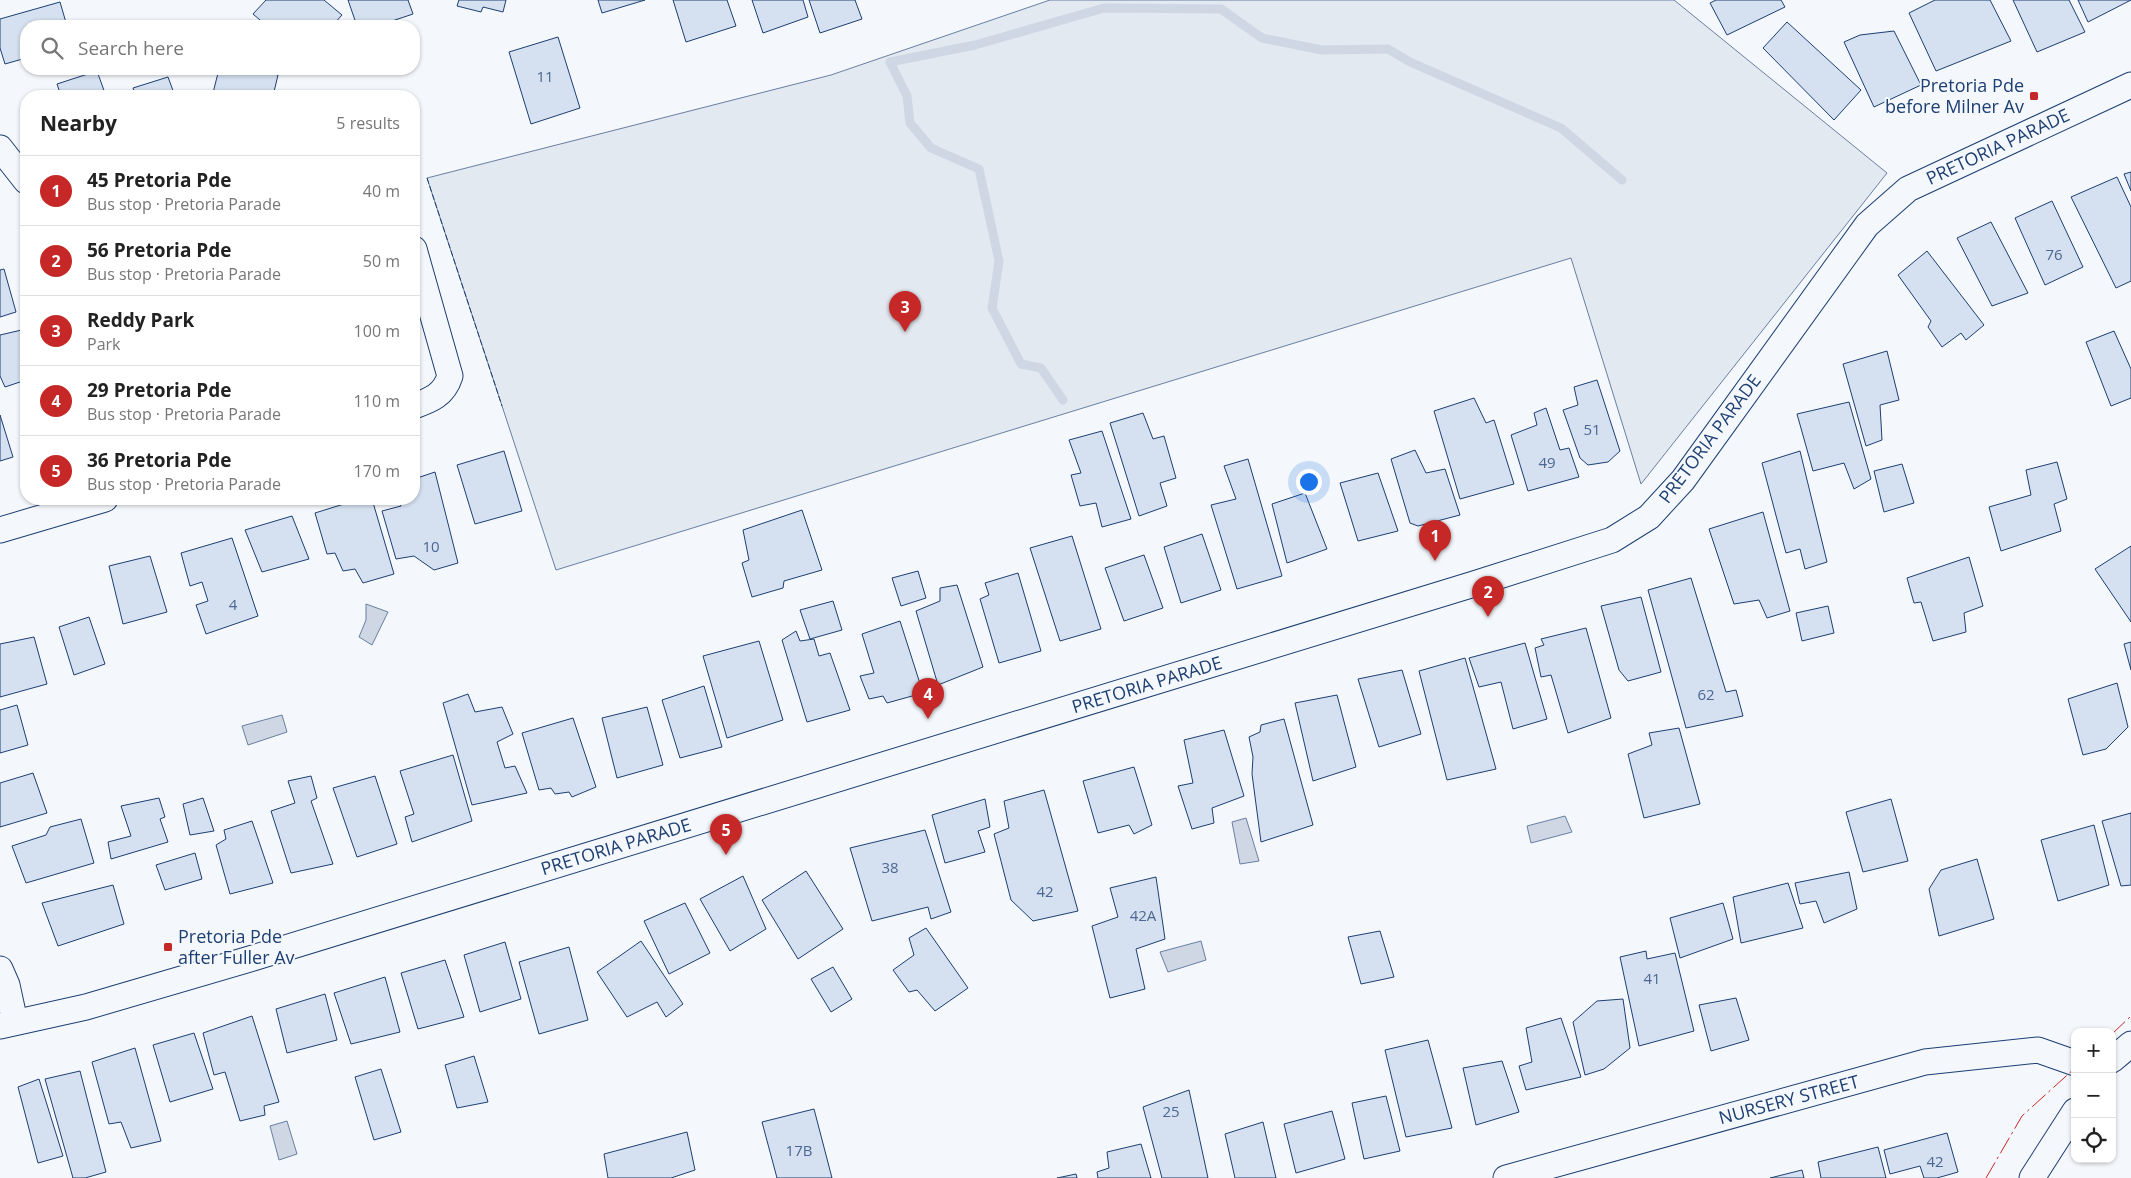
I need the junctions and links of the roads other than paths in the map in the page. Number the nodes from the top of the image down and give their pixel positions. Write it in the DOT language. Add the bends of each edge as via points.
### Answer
graph roads {
  1 [pos="2131,85"];
  2 [pos="0,148"];
  3 [pos="20,173"];
  4 [pos="420,270"];
  5 [pos="423,403"];
  6 [pos="85,505"];
  7 [pos="0,530"];
  8 [pos="0,969"];
  9 [pos="7,1024"];
  10 [pos="2131,1044"];
  11 [pos="2116,1057"];
  12 [pos="2071,1062"];
  13 [pos="2071,1117"];
  14 [pos="1506,1178"];
  15 [pos="2032,1178"];
  1 -- 9 [label="street, PRETORIA PARADE" via="1908,189 1867,224 1683,480 1649,517 1612,540 253,958 86,1007"];
  2 -- 3 [label="street"];
  4 -- 5 [label="street" via="450,376 447,385"];
  6 -- 7 [label="street"];
  8 -- 9 [label="street" via="6,985"];
  10 -- 11 [label="street"];
  12 -- 14 [label="street, NURSERY STREET" via="2038,1050 1925,1062"];
  13 -- 15 [label="street"];
}
